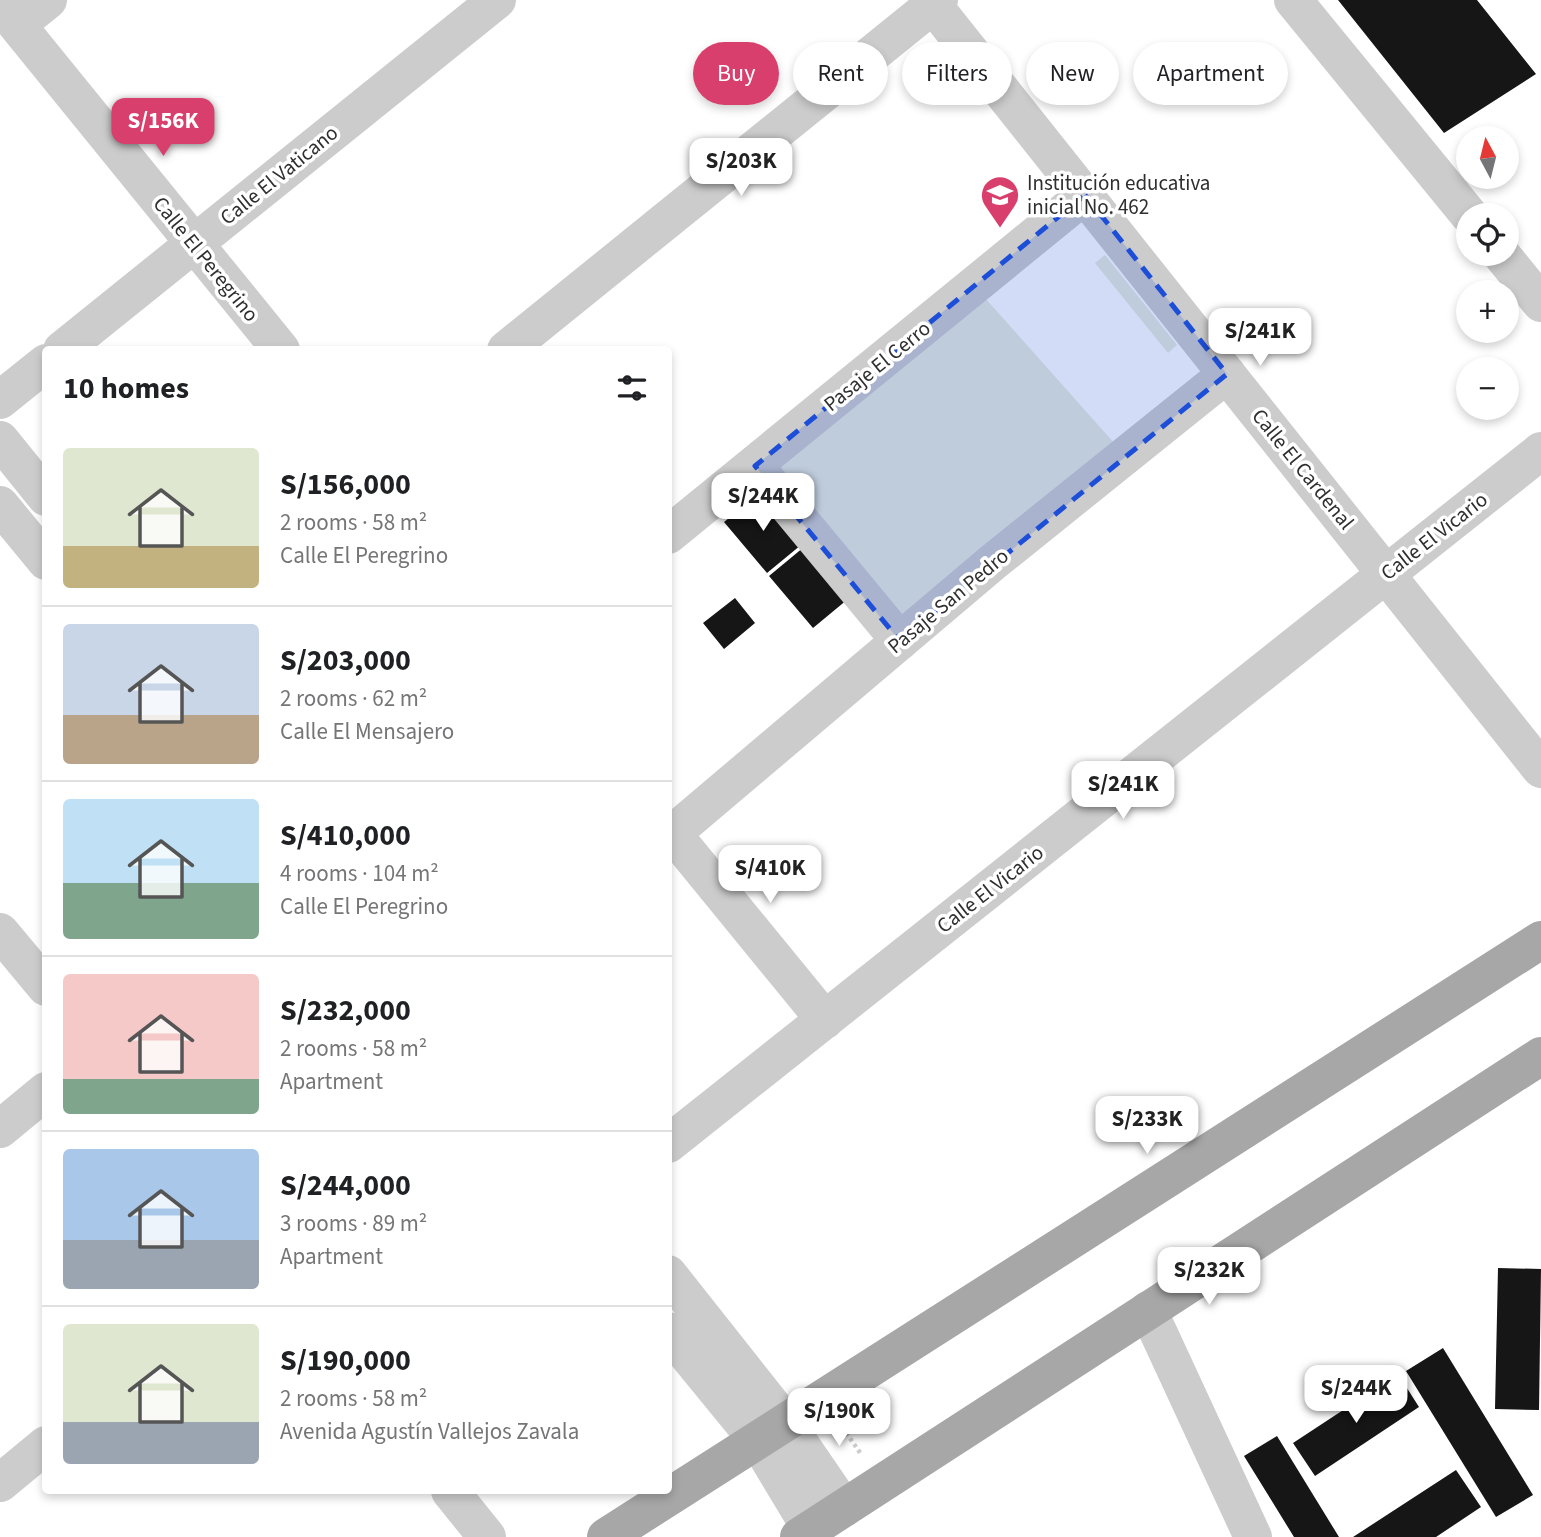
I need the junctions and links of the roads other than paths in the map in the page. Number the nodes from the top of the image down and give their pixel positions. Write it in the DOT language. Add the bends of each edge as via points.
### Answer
graph roads {
  1 [pos="48,0"];
  2 [pos="497,0"];
  3 [pos="1293,0"];
  4 [pos="936,2"];
  5 [pos="8,15"];
  6 [pos="1085,195"];
  7 [pos="1459,203"];
  8 [pos="194,244"];
  9 [pos="1511,266"];
  10 [pos="1541,303"];
  11 [pos="67,346"];
  12 [pos="278,346"];
  13 [pos="511,346"];
  14 [pos="42,366"];
  15 [pos="1227,374"];
  16 [pos="0,400"];
  17 [pos="0,440"];
  18 [pos="1541,451"];
  19 [pos="755,466"];
  20 [pos="42,492"];
  21 [pos="0,505"];
  22 [pos="672,532"];
  23 [pos="42,556"];
  24 [pos="1386,574"];
  25 [pos="900,641"];
  26 [pos="1541,769"];
  27 [pos="672,830"];
  28 [pos="672,832"];
  29 [pos="0,932"];
  30 [pos="1541,940"];
  31 [pos="42,982"];
  32 [pos="825,1020"];
  33 [pos="1541,1055"];
  34 [pos="42,1094"];
  35 [pos="0,1129"];
  36 [pos="672,1141"];
  37 [pos="672,1281"];
  38 [pos="1148,1310"];
  39 [pos="672,1335"];
  40 [pos="771,1431"];
  41 [pos="42,1448"];
  42 [pos="0,1483"];
  43 [pos="452,1494"];
  44 [pos="844,1508"];
  45 [pos="805,1533"];
  46 [pos="488,1537"];
  47 [pos="606,1537"];
  48 [pos="1253,1537"];
  1 -- 5 [label="street"];
  2 -- 8 [label="street, Calle El Vaticano"];
  3 -- 7 [label="street"];
  4 -- 6 [label="street, Calle El Cardenal"];
  4 -- 13 [label="street"];
  5 -- 8 [label="street, Calle El Peregrino"];
  6 -- 15 [label="street, Calle El Cardenal"];
  6 -- 19 [label="street, Pasaje El Cerro"];
  8 -- 11 [label="street, Calle El Vaticano"];
  8 -- 12 [label="street, Calle El Peregrino"];
  9 -- 10 [label="street"];
  14 -- 16 [label="street"];
  15 -- 24 [label="street, Calle El Cardenal"];
  15 -- 25 [label="street, Pasaje San Pedro"];
  17 -- 20 [label="street"];
  18 -- 24 [label="street, Calle El Vicario"];
  19 -- 22 [label="street, Pasaje El Cerro"];
  19 -- 25 [label="street"];
  21 -- 23 [label="street"];
  24 -- 26 [label="street, Calle El Cardenal"];
  24 -- 32 [label="street, Calle El Vicario"];
  25 -- 27 [label="street, Pasaje San Pedro"];
  28 -- 32 [label="street"];
  29 -- 31 [label="street"];
  30 -- 40 [label="main road"];
  32 -- 36 [label="street, Calle El Vicario"];
  33 -- 38 [label="main road"];
  34 -- 35 [label="street"];
  37 -- 40 [label="street"];
  38 -- 44 [label="main road"];
  38 -- 48 [label="street"];
  39 -- 40 [label="street"];
  40 -- 44 [label="street"];
  40 -- 45 [label="street"];
  40 -- 47 [label="main road"];
  41 -- 42 [label="street"];
  43 -- 46 [label="street"];
  44 -- 45 [label="main road"];
}
